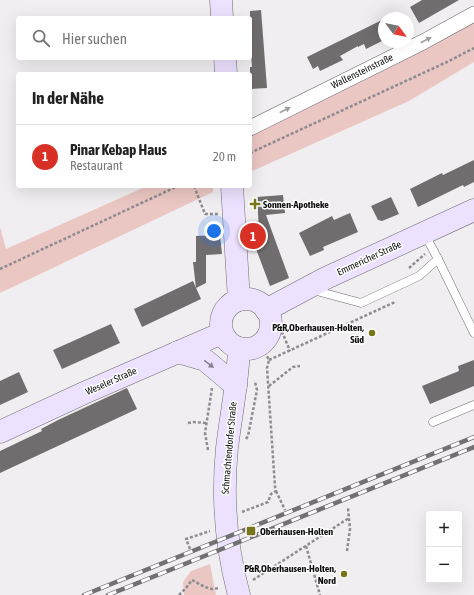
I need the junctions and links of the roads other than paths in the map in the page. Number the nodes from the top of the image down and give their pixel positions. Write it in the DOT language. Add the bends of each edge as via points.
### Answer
graph roads {
  1 [pos="220,0"];
  2 [pos="474,14"];
  3 [pos="222,16"];
  4 [pos="225,60"];
  5 [pos="226,72"];
  6 [pos="252,127"];
  7 [pos="232,188"];
  8 [pos="474,210"];
  9 [pos="428,241"];
  10 [pos="438,259"];
  11 [pos="307,288"];
  12 [pos="239,300"];
  13 [pos="266,310"];
  14 [pos="222,333"];
  15 [pos="474,333"];
  16 [pos="239,348"];
  17 [pos="178,352"];
  18 [pos="246,384"];
  19 [pos="474,405"];
  20 [pos="433,422"];
  21 [pos="0,432"];
  22 [pos="238,588"];
  1 -- 3 [label="main road"];
  6 -- 2 [label="street, Wallensteinstraße, one-way"];
  4 -- 5 [label="main road"];
  7 -- 12 [label="main road"];
  8 -- 9 [label="main road, Emmericher Straße"];
  9 -- 10 [label="lane"];
  9 -- 11 [label="main road, Emmericher Straße" via="348,268"];
  10 -- 11 [label="lane" via="419,276 361,303"];
  10 -- 15 [label="lane"];
  11 -- 13 [label="main road, Emmericher Straße"];
  12 -- 13 [label="main road" via="252,300"];
  12 -- 14 [label="main road" via="224,312"];
  13 -- 16 [label="main road" via="270,325 266,338 258,346"];
  14 -- 16 [label="main road" via="228,342"];
  14 -- 17 [label="main road, Weseler Straße"];
  16 -- 18 [label="main road, Schmachtendorfer Straße"];
  17 -- 18 [label="main road, one-way" via="205,360"];
  17 -- 21 [label="main road, Weseler Straße"];
  18 -- 22 [label="main road, Schmachtendorfer Straße" via="231,416 225,474 225,506"];
  19 -- 20 [label="lane"];
}
